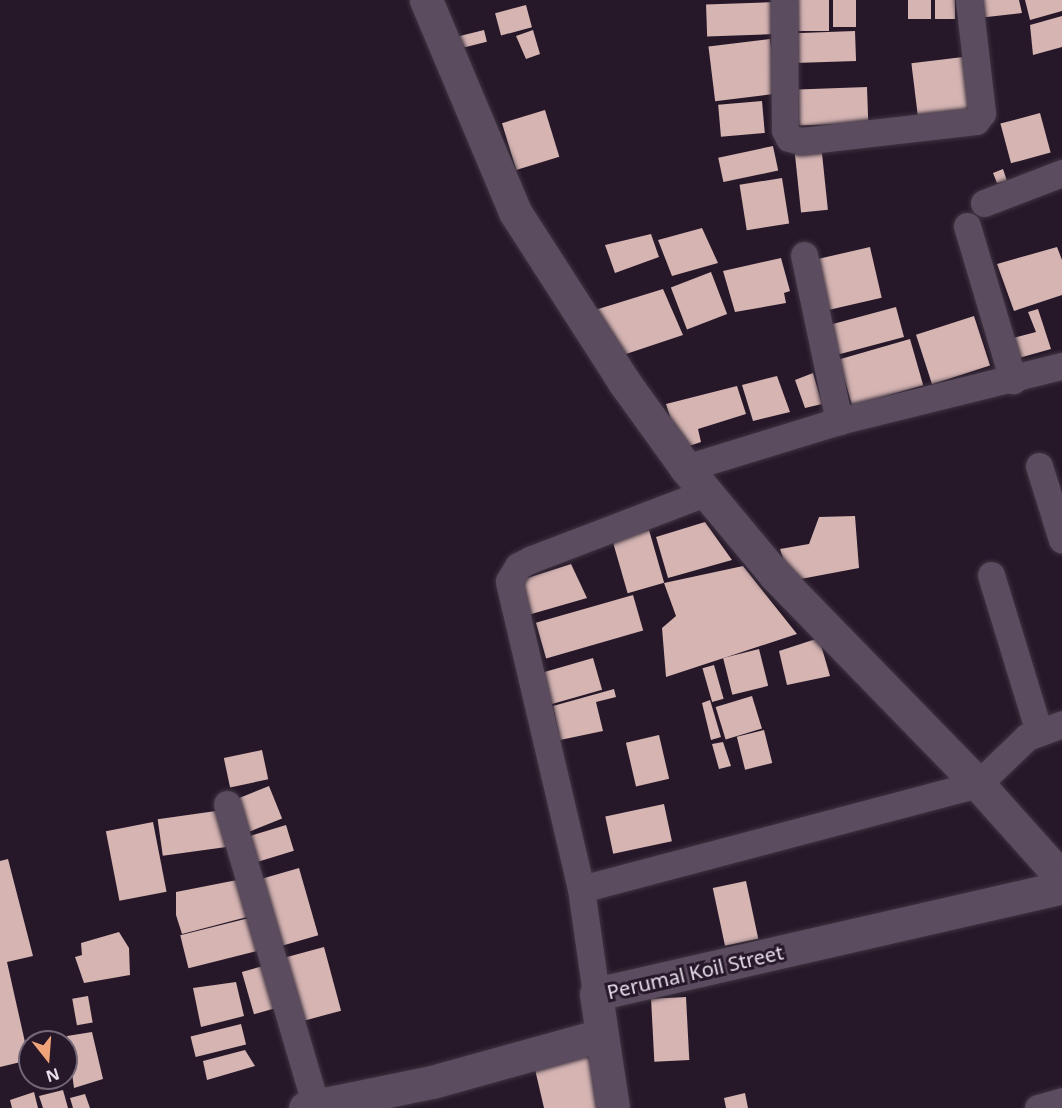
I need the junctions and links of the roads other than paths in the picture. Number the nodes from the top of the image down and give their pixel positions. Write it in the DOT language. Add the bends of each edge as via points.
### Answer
graph roads {
  1 [pos="784,0"];
  2 [pos="969,0"];
  3 [pos="428,1"];
  4 [pos="1062,173"];
  5 [pos="984,203"];
  6 [pos="967,226"];
  7 [pos="804,255"];
  8 [pos="1062,366"];
  9 [pos="1013,380"];
  10 [pos="839,421"];
  11 [pos="1039,466"];
  12 [pos="695,480"];
  13 [pos="1062,540"];
  14 [pos="991,575"];
  15 [pos="1051,728"];
  16 [pos="978,784"];
  17 [pos="227,804"];
  18 [pos="1062,878"];
  19 [pos="1062,887"];
  20 [pos="582,889"];
  21 [pos="596,994"];
  22 [pos="602,1035"];
  23 [pos="400,1099"];
  24 [pos="1062,1101"];
  25 [pos="310,1107"];
  26 [pos="613,1108"];
  27 [pos="1038,1108"];
  1 -- 2 [label="street" via="785,130 789,138 801,141 976,121 982,113"];
  3 -- 12 [label="street" via="515,212 624,382"];
  4 -- 5 [label="street"];
  6 -- 9 [label="street"];
  7 -- 10 [label="street"];
  8 -- 9 [label="street"];
  9 -- 10 [label="street"];
  10 -- 12 [label="street"];
  11 -- 13 [label="street"];
  12 -- 16 [label="street" via="775,575"];
  12 -- 20 [label="street" via="519,566 509,581"];
  14 -- 15 [label="street"];
  15 -- 16 [label="street" via="1027,737"];
  16 -- 18 [label="street"];
  16 -- 20 [label="street"];
  17 -- 25 [label="street"];
  19 -- 21 [label="street, Perumal Koil Street"];
  20 -- 21 [label="street"];
  21 -- 22 [label="street, Perumal Koil Street"];
  22 -- 23 [label="street"];
  22 -- 26 [label="street, Perumal Koil Street"];
  23 -- 25 [label="street"];
  24 -- 27 [label="street"];
}
